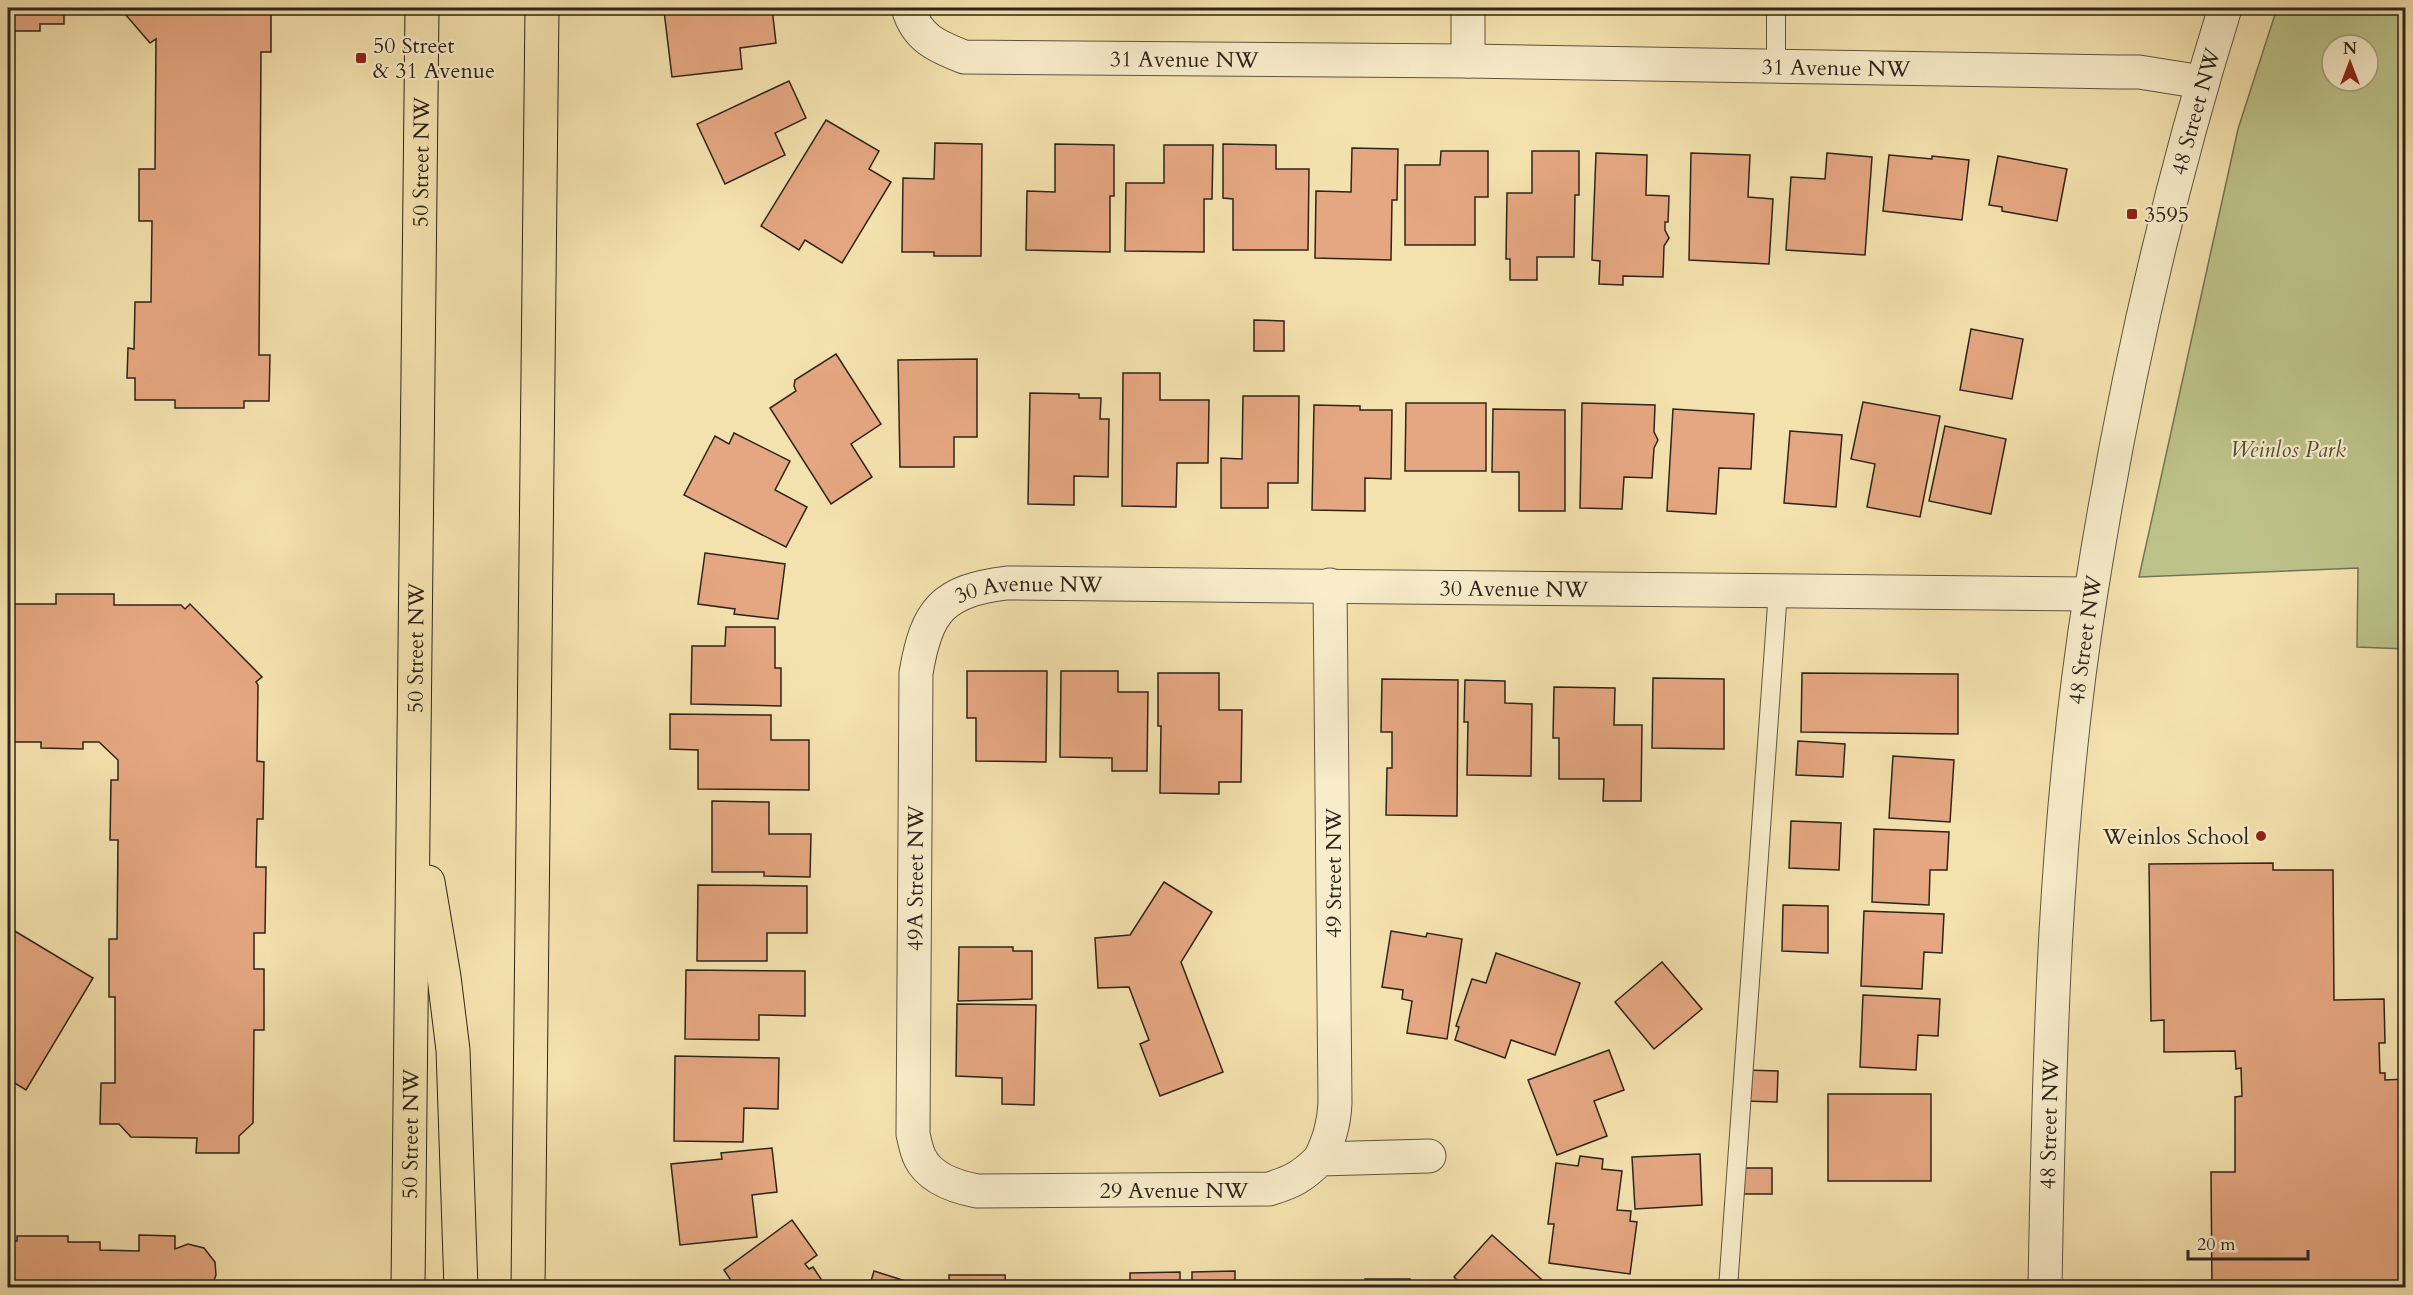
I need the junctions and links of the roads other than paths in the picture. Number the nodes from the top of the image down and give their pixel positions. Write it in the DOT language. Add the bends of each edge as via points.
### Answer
graph roads {
  1 [pos="422,8"];
  2 [pos="542,8"];
  3 [pos="1468,8"];
  4 [pos="1776,8"];
  5 [pos="2224,8"];
  6 [pos="910,15"];
  7 [pos="1468,61"];
  8 [pos="1776,67"];
  9 [pos="2202,82"];
  10 [pos="1330,585"];
  11 [pos="1778,591"];
  12 [pos="2090,594"];
  13 [pos="943,604"];
  14 [pos="414,779"];
  15 [pos="410,1103"];
  16 [pos="1429,1156"];
  17 [pos="920,1159"];
  18 [pos="1320,1159"];
  19 [pos="390,1287"];
  20 [pos="408,1287"];
  21 [pos="460,1287"];
  22 [pos="528,1287"];
  23 [pos="1728,1287"];
  24 [pos="2045,1287"];
  1 -- 14 [label="main road, 50 Street NW"];
  2 -- 22 [label="main road"];
  3 -- 7 [label="street"];
  4 -- 8 [label="lane"];
  5 -- 9 [label="street, 48 Street NW"];
  6 -- 7 [label="street, 31 Avenue NW" via="924,37 964,57"];
  7 -- 8 [label="street, 31 Avenue NW"];
  8 -- 9 [label="street, 31 Avenue NW" via="2128,72"];
  9 -- 12 [label="street, 48 Street NW" via="2136,347"];
  10 -- 11 [label="street, 30 Avenue NW"];
  10 -- 13 [label="street, 30 Avenue NW" via="1007,583 980,586"];
  10 -- 18 [label="street, 49 Street NW" via="1335,1103 1330,1139"];
  11 -- 12 [label="street, 30 Avenue NW"];
  11 -- 23 [label="lane"];
  12 -- 24 [label="street, 48 Street NW" via="2057,916"];
  13 -- 17 [label="street, 49A Street NW" via="929,623 916,673 913,1134"];
  14 -- 15 [label="main road, 50 Street NW"];
  14 -- 21 [label="main road" via="453,1050"];
  15 -- 19 [label="main road"];
  15 -- 20 [label="main road, 50 Street NW"];
  16 -- 18 [label="street"];
  17 -- 18 [label="street, 29 Avenue NW" via="937,1176 960,1188 989,1191 1269,1189 1293,1182"];
}
